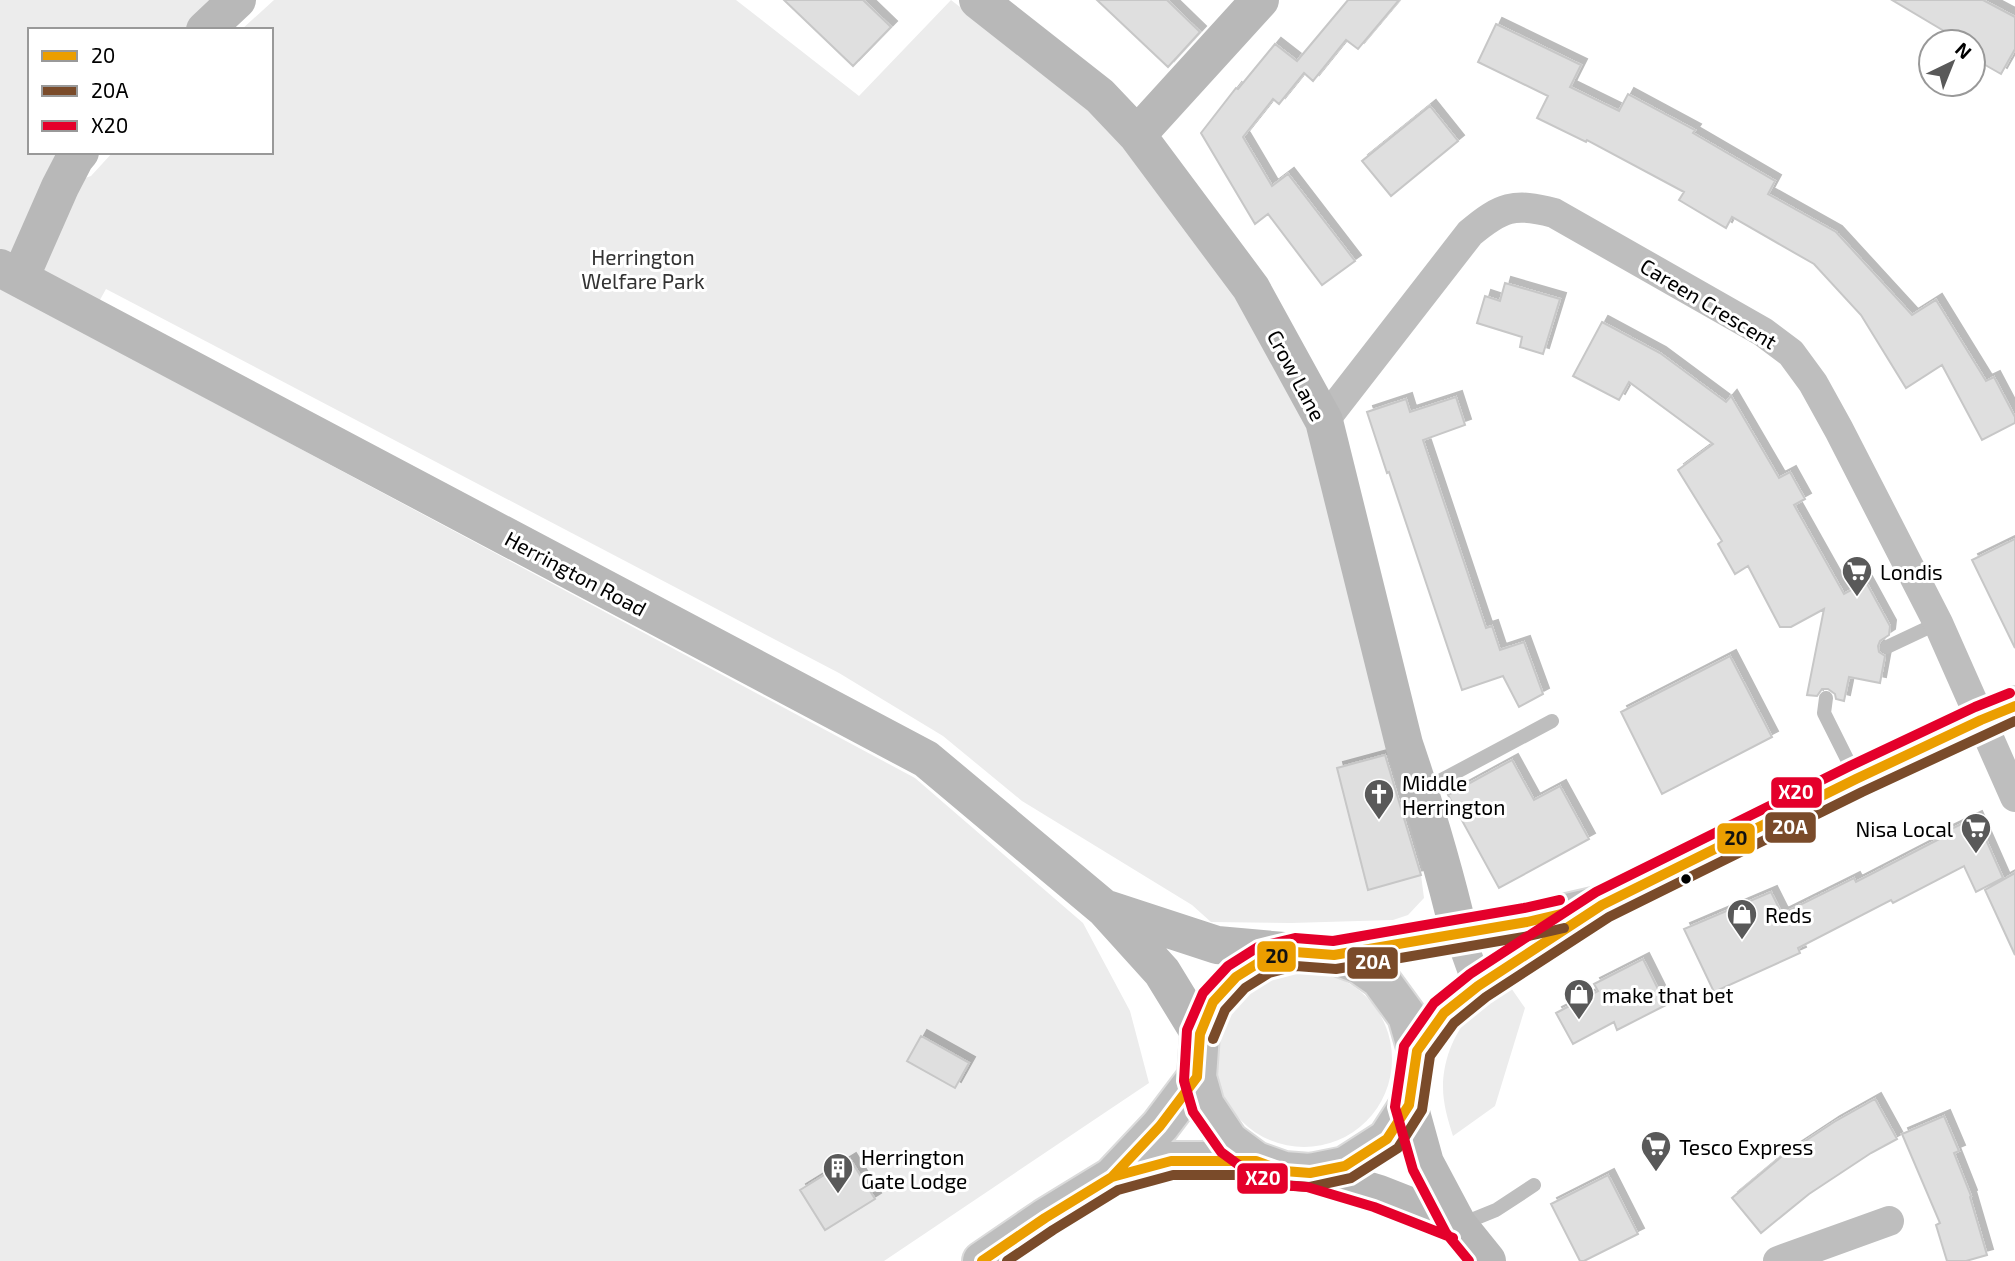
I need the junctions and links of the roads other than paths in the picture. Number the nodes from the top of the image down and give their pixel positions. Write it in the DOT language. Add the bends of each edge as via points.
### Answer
graph roads {
  1 [pos="237,0"];
  2 [pos="978,0"];
  3 [pos="1260,0"];
  4 [pos="207,28"];
  5 [pos="1137,135"];
  6 [pos="78,154"];
  7 [pos="10,273"];
  8 [pos="1324,421"];
  9 [pos="1938,623"];
  10 [pos="1887,647"];
  11 [pos="1826,698"];
  12 [pos="1998,713"];
  13 [pos="1552,721"];
  14 [pos="1856,779"];
  15 [pos="1420,792"];
  16 [pos="2015,797"];
  17 [pos="1602,905"];
  18 [pos="1105,909"];
  19 [pos="1459,933"];
  20 [pos="1296,952"];
  21 [pos="1334,955"];
  22 [pos="1478,986"];
  23 [pos="1200,1034"];
  24 [pos="1417,1051"];
  25 [pos="1197,1077"];
  26 [pos="1409,1105"];
  27 [pos="1256,1161"];
  28 [pos="1310,1173"];
  29 [pos="1112,1177"];
  30 [pos="1534,1185"];
  31 [pos="1889,1221"];
  32 [pos="1458,1225"];
  33 [pos="982,1261"];
  34 [pos="1487,1261"];
  35 [pos="1778,1261"];
  1 -- 4 [label="street"];
  2 -- 5 [label="street, Crow Lane" via="1100,96"];
  3 -- 5 [label="street"];
  5 -- 8 [label="street, Crow Lane" via="1251,288"];
  6 -- 7 [label="street, Herrington Road"];
  7 -- 18 [label="street, Herrington Road" via="926,759"];
  8 -- 9 [label="street, Careen Crescent" via="1470,233 1492,215 1513,208 1554,214 1763,332 1791,353 1839,430"];
  8 -- 15 [label="street, Crow Lane"];
  9 -- 10 [label="lane"];
  9 -- 12 [label="street, Careen Crescent"];
  11 -- 14 [label="lane" via="1824,713"];
  12 -- 14 [label="highway"];
  12 -- 16 [label="street, Careen Crescent"];
  13 -- 15 [label="lane"];
  14 -- 17 [label="highway"];
  15 -- 19 [label="street, Crow Lane"];
  17 -- 19 [label="highway"];
  17 -- 22 [label="highway"];
  18 -- 20 [label="street, Herrington Road" via="1217,945"];
  18 -- 23 [label="street, Herrington Road" via="1162,972"];
  19 -- 21 [label="highway"];
  19 -- 22 [label="street"];
  20 -- 21 [label="highway"];
  20 -- 23 [label="highway" via="1263,960 1236,977 1213,1002"];
  21 -- 24 [label="highway" via="1380,979 1407,1016"];
  22 -- 24 [label="highway" via="1444,1013"];
  23 -- 25 [label="highway"];
  24 -- 26 [label="highway"];
  25 -- 27 [label="highway" via="1205,1105 1229,1141"];
  25 -- 29 [label="highway" via="1160,1126"];
  26 -- 28 [label="highway" via="1387,1139 1345,1166"];
  26 -- 32 [label="street" via="1425,1163"];
  27 -- 28 [label="highway" via="1284,1171"];
  27 -- 29 [label="highway" via="1171,1161"];
  28 -- 32 [label="street"];
  29 -- 33 [label="highway"];
  30 -- 32 [label="lane" via="1496,1210"];
  31 -- 35 [label="street"];
  32 -- 34 [label="street"];
}
